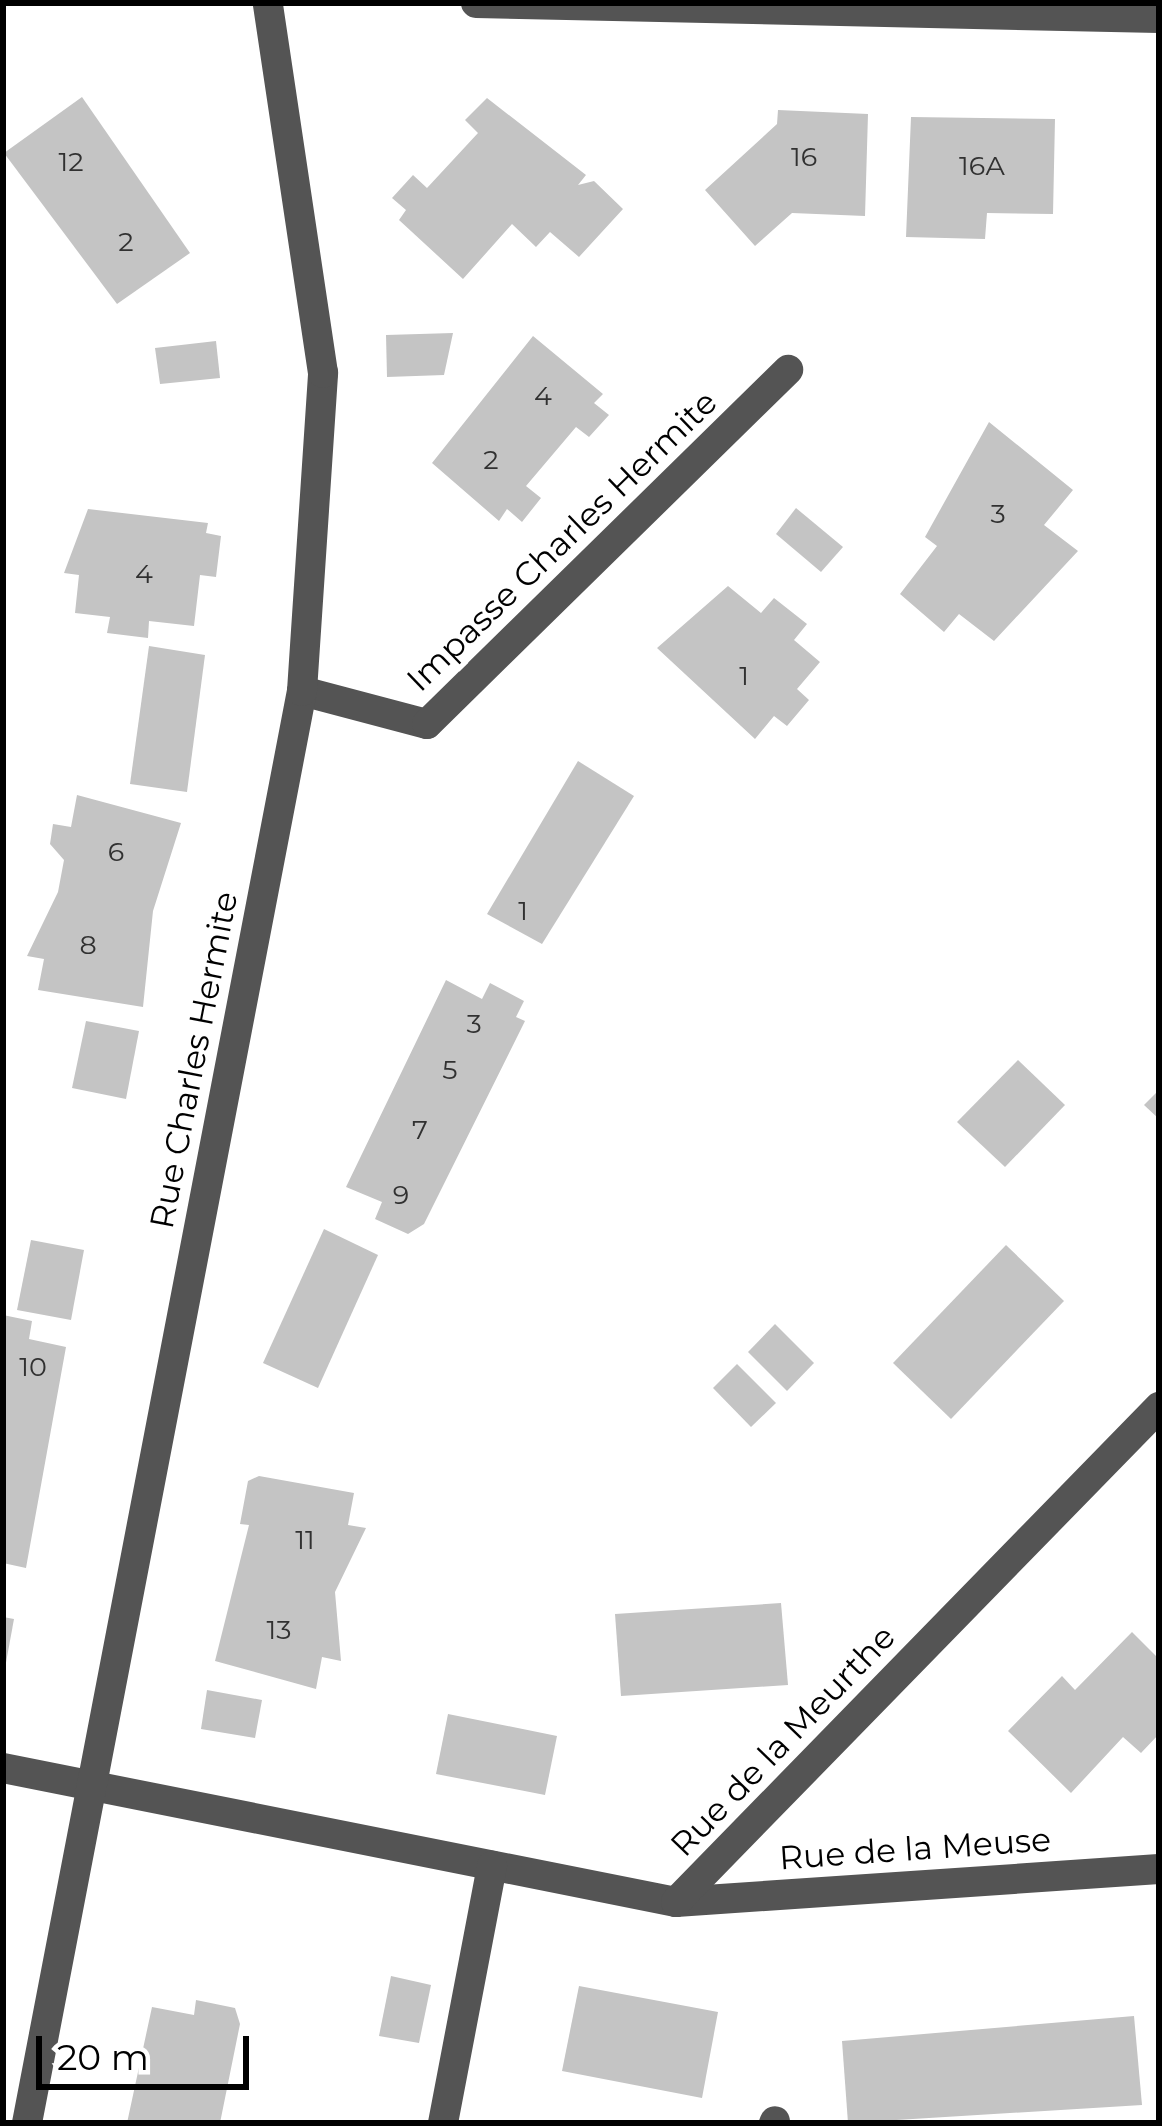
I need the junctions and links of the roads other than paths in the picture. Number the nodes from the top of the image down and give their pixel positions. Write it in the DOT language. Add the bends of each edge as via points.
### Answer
graph roads {
  1 [pos="268,3"];
  2 [pos="476,3"];
  3 [pos="1159,18"];
  4 [pos="788,370"];
  5 [pos="302,691"];
  6 [pos="1159,1407"];
  7 [pos="3,1768"];
  8 [pos="88,1788"];
  9 [pos="492,1866"];
  10 [pos="1159,1869"];
  11 [pos="676,1902"];
  12 [pos="27,2123"];
  13 [pos="443,2123"];
  1 -- 5 [label="street, Rue Charles Hermite" via="323,373"];
  2 -- 3 [label="street"];
  4 -- 5 [label="street, Impasse Charles Hermite" via="427,724"];
  5 -- 8 [label="street, Rue Charles Hermite"];
  6 -- 11 [label="street, Rue de la Meurthe"];
  7 -- 8 [label="street, Rue de la Meurthe"];
  8 -- 9 [label="street, Rue de la Meurthe"];
  8 -- 12 [label="street, Rue Charles Hermite"];
  9 -- 11 [label="street, Rue de la Meurthe"];
  9 -- 13 [label="street"];
  10 -- 11 [label="street, Rue de la Meuse"];
}
